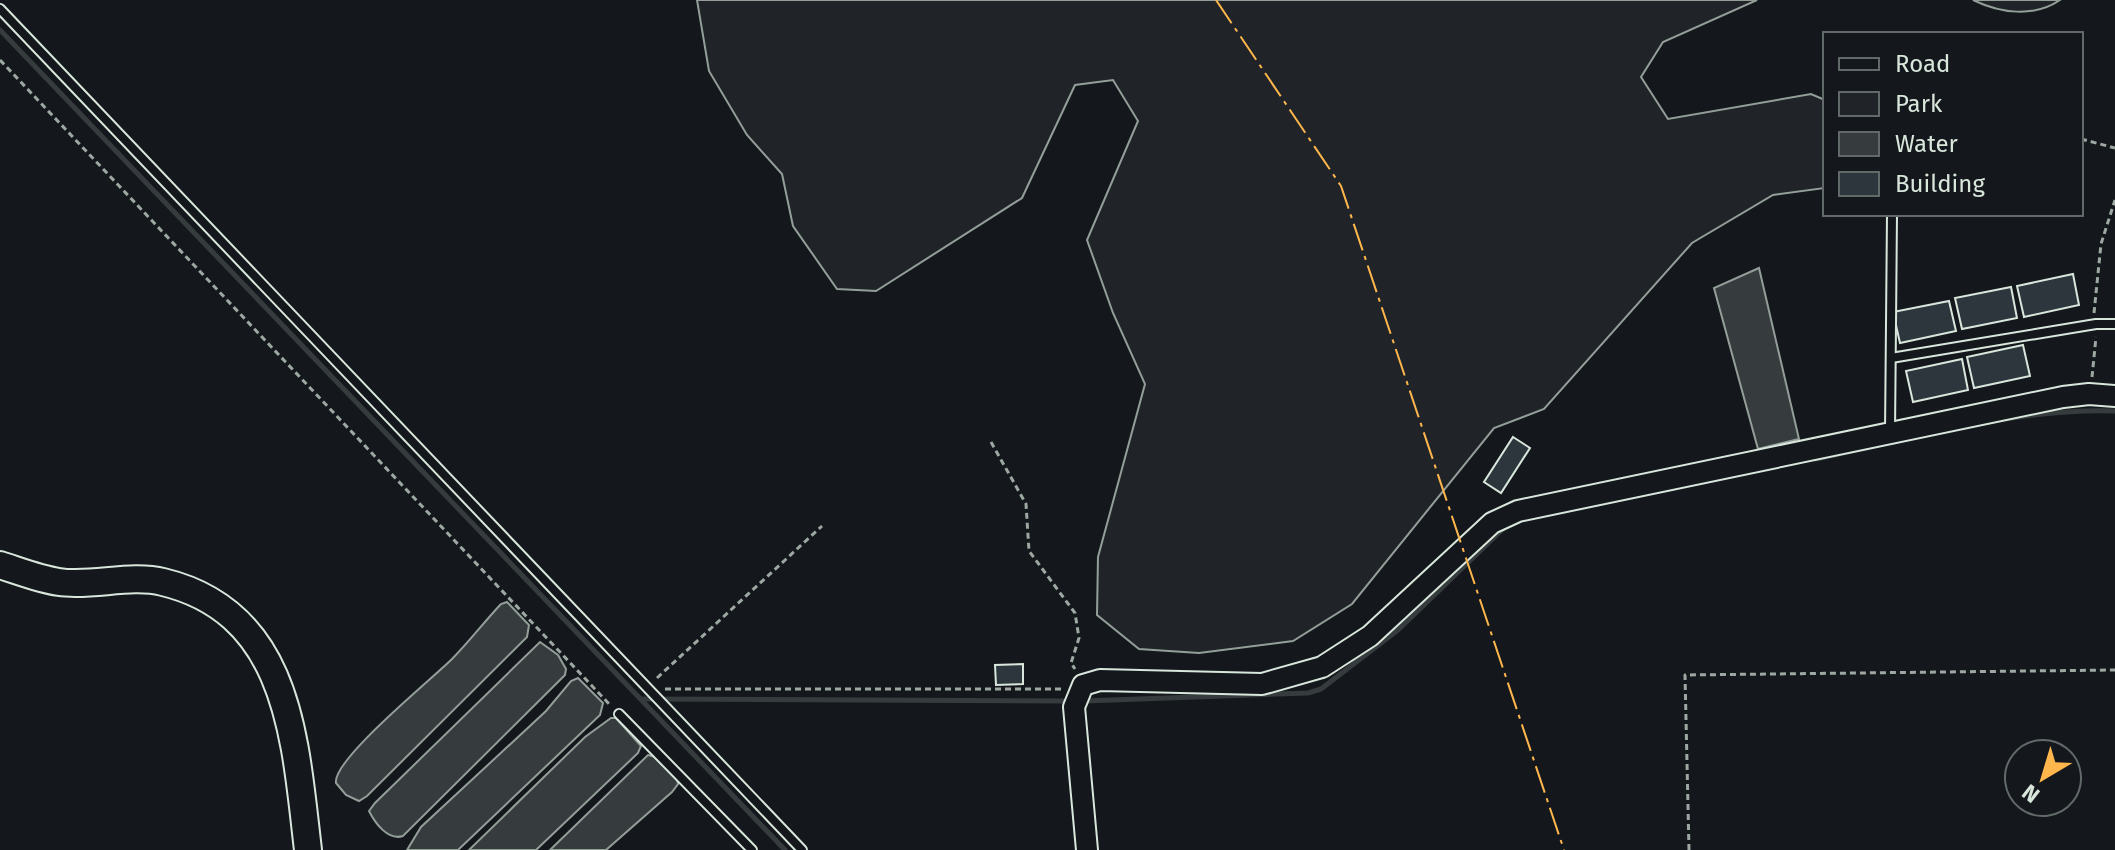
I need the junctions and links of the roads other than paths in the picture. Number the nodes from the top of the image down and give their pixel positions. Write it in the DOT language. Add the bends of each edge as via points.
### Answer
graph roads {
  1 [pos="0,9"];
  2 [pos="1892,216"];
  3 [pos="2115,324"];
  4 [pos="1891,358"];
  5 [pos="2115,396"];
  6 [pos="1890,433"];
  7 [pos="0,565"];
  8 [pos="619,714"];
  9 [pos="308,850"];
  10 [pos="752,850"];
  11 [pos="802,850"];
  12 [pos="1087,850"];
  1 -- 11 [label="lane"];
  2 -- 4 [label="lane"];
  3 -- 4 [label="lane"];
  4 -- 6 [label="lane"];
  5 -- 6 [label="street" via="2089,394"];
  6 -- 12 [label="street" via="1518,511 1492,523 1370,636 1301,674 1262,684 1100,680 1083,685 1074,707"];
  7 -- 9 [label="highway" via="59,582 161,581 205,597 242,624 266,656 288,706"];
  8 -- 10 [label="lane"];
}
